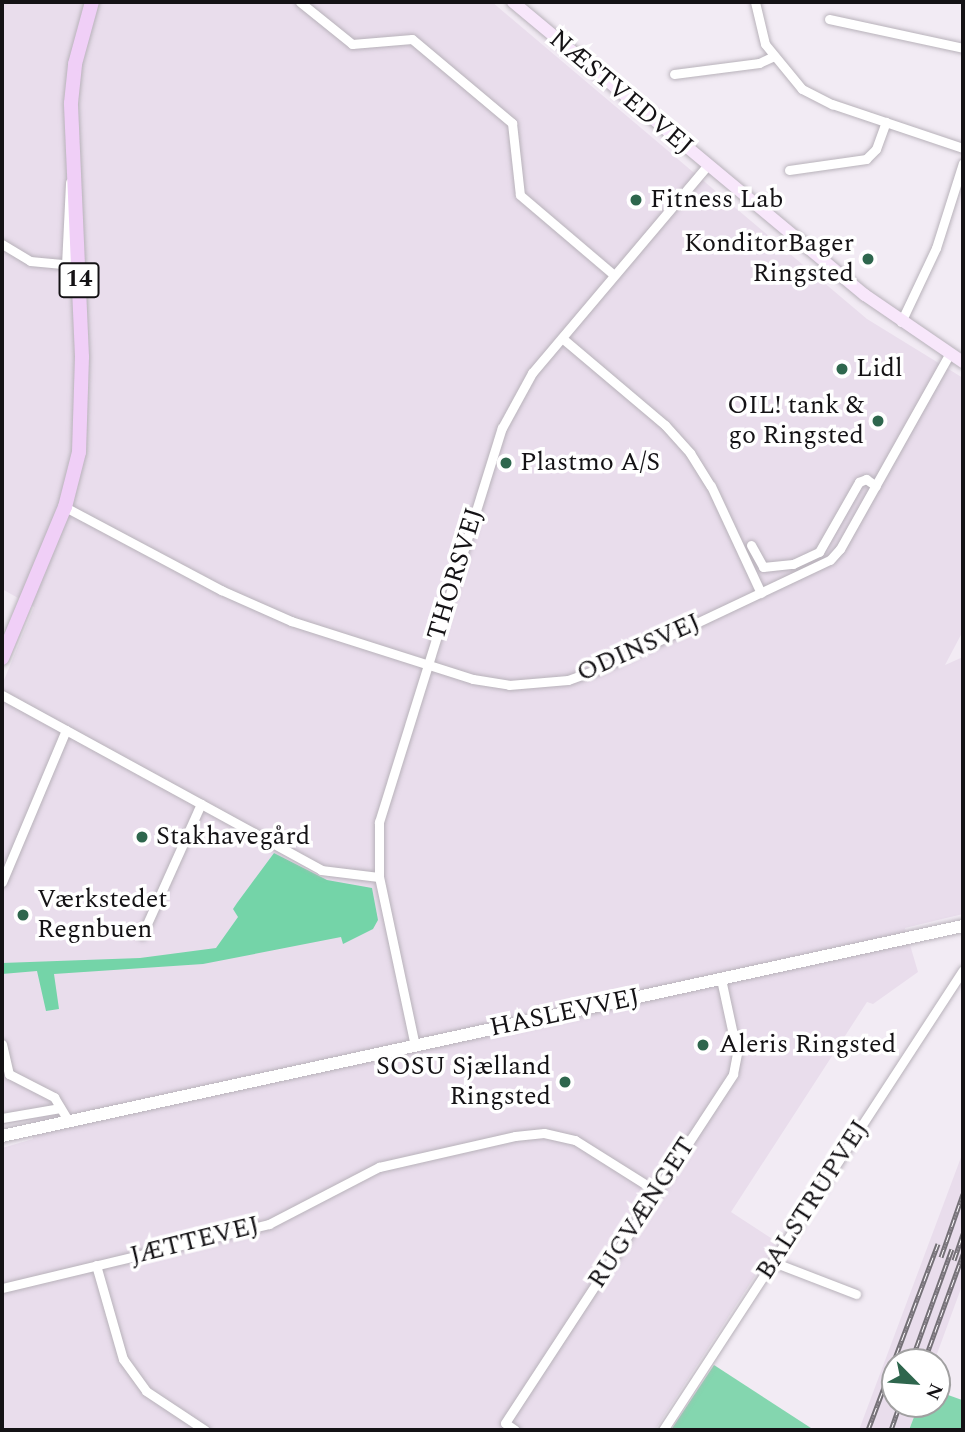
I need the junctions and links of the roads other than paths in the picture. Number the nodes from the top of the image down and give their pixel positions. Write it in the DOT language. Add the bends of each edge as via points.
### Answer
graph roads {
  1 [pos="92,2"];
  2 [pos="300,2"];
  3 [pos="513,2"];
  4 [pos="755,2"];
  5 [pos="829,19"];
  6 [pos="963,48"];
  7 [pos="772,57"];
  8 [pos="674,74"];
  9 [pos="886,122"];
  10 [pos="71,142"];
  11 [pos="963,148"];
  12 [pos="963,163"];
  13 [pos="707,166"];
  14 [pos="789,170"];
  15 [pos="2,244"];
  16 [pos="2,249"];
  17 [pos="72,267"];
  18 [pos="614,275"];
  19 [pos="901,322"];
  20 [pos="562,338"];
  21 [pos="950,353"];
  22 [pos="963,362"];
  23 [pos="82,418"];
  24 [pos="876,486"];
  25 [pos="65,507"];
  26 [pos="751,545"];
  27 [pos="802,560"];
  28 [pos="807,571"];
  29 [pos="761,593"];
  30 [pos="2,659"];
  31 [pos="427,664"];
  32 [pos="2,695"];
  33 [pos="66,730"];
  34 [pos="201,804"];
  35 [pos="379,877"];
  36 [pos="2,882"];
  37 [pos="963,926"];
  38 [pos="142,934"];
  39 [pos="963,970"];
  40 [pos="721,979"];
  41 [pos="2,1044"];
  42 [pos="415,1046"];
  43 [pos="61,1108"];
  44 [pos="2,1118"];
  45 [pos="69,1122"];
  46 [pos="2,1136"];
  47 [pos="656,1191"];
  48 [pos="773,1262"];
  49 [pos="96,1265"];
  50 [pos="2,1288"];
  51 [pos="856,1294"];
  52 [pos="205,1430"];
  53 [pos="515,1430"];
  54 [pos="663,1430"];
  1 -- 10 [label="main road, 14" via="75,64"];
  2 -- 18 [label="street" via="352,44 412,39 512,123 520,195"];
  3 -- 13 [label="main road, NÆSTVEDVEJ"];
  4 -- 7 [label="street" via="760,33"];
  5 -- 6 [label="street"];
  7 -- 8 [label="street" via="759,63"];
  7 -- 9 [label="street" via="816,97"];
  9 -- 11 [label="street"];
  9 -- 14 [label="street" via="876,149 866,159"];
  10 -- 17 [label="main road, 14"];
  10 -- 17 [label="main road"];
  12 -- 19 [label="street" via="936,248"];
  13 -- 18 [label="street, THORSVEJ"];
  13 -- 19 [label="main road, NÆSTVEDVEJ"];
  15 -- 17 [label="street" via="30,261"];
  16 -- 17 [label="street" via="28,265"];
  17 -- 23 [label="main road"];
  17 -- 23 [label="main road, 14" via="81,334"];
  18 -- 20 [label="street, THORSVEJ"];
  19 -- 21 [label="main road, NÆSTVEDVEJ"];
  20 -- 29 [label="street" via="665,425 690,453 711,486"];
  20 -- 31 [label="street, THORSVEJ" via="514,398"];
  21 -- 22 [label="main road, NÆSTVEDVEJ"];
  21 -- 24 [label="street, ODINSVEJ"];
  23 -- 25 [label="main road, 14" via="77,463"];
  24 -- 27 [label="street" via="866,480 859,482 818,552"];
  24 -- 28 [label="street, ODINSVEJ" via="841,549"];
  25 -- 30 [label="main road, 14"];
  25 -- 31 [label="street, ODINSVEJ" via="266,610"];
  26 -- 27 [label="street" via="763,567"];
  27 -- 28 [label="street"];
  28 -- 29 [label="street, ODINSVEJ"];
  29 -- 31 [label="street, ODINSVEJ" via="568,680 509,685"];
  31 -- 35 [label="street, THORSVEJ" via="379,822"];
  32 -- 33 [label="street"];
  33 -- 34 [label="street"];
  33 -- 36 [label="street"];
  34 -- 35 [label="street" via="321,870"];
  34 -- 38 [label="street"];
  35 -- 42 [label="street, THORSVEJ"];
  37 -- 40 [label="street, HASLEVVEJ"];
  39 -- 48 [label="street, BALSTRUPVEJ"];
  40 -- 42 [label="street, HASLEVVEJ"];
  40 -- 47 [label="street, RUGVÆNGET" via="736,1063"];
  41 -- 43 [label="street" via="9,1074 54,1097"];
  42 -- 45 [label="street, HASLEVVEJ"];
  43 -- 44 [label="street"];
  43 -- 45 [label="street"];
  45 -- 46 [label="street, HASLEVVEJ"];
  47 -- 49 [label="street, JÆTTEVEJ" via="575,1140 528,1134 379,1167 294,1215"];
  47 -- 53 [label="street, RUGVÆNGET" via="505,1423"];
  48 -- 51 [label="street"];
  48 -- 54 [label="street, BALSTRUPVEJ"];
  49 -- 50 [label="street, JÆTTEVEJ"];
  49 -- 52 [label="street, JÆTTEVEJ" via="123,1359 146,1391"];
}
